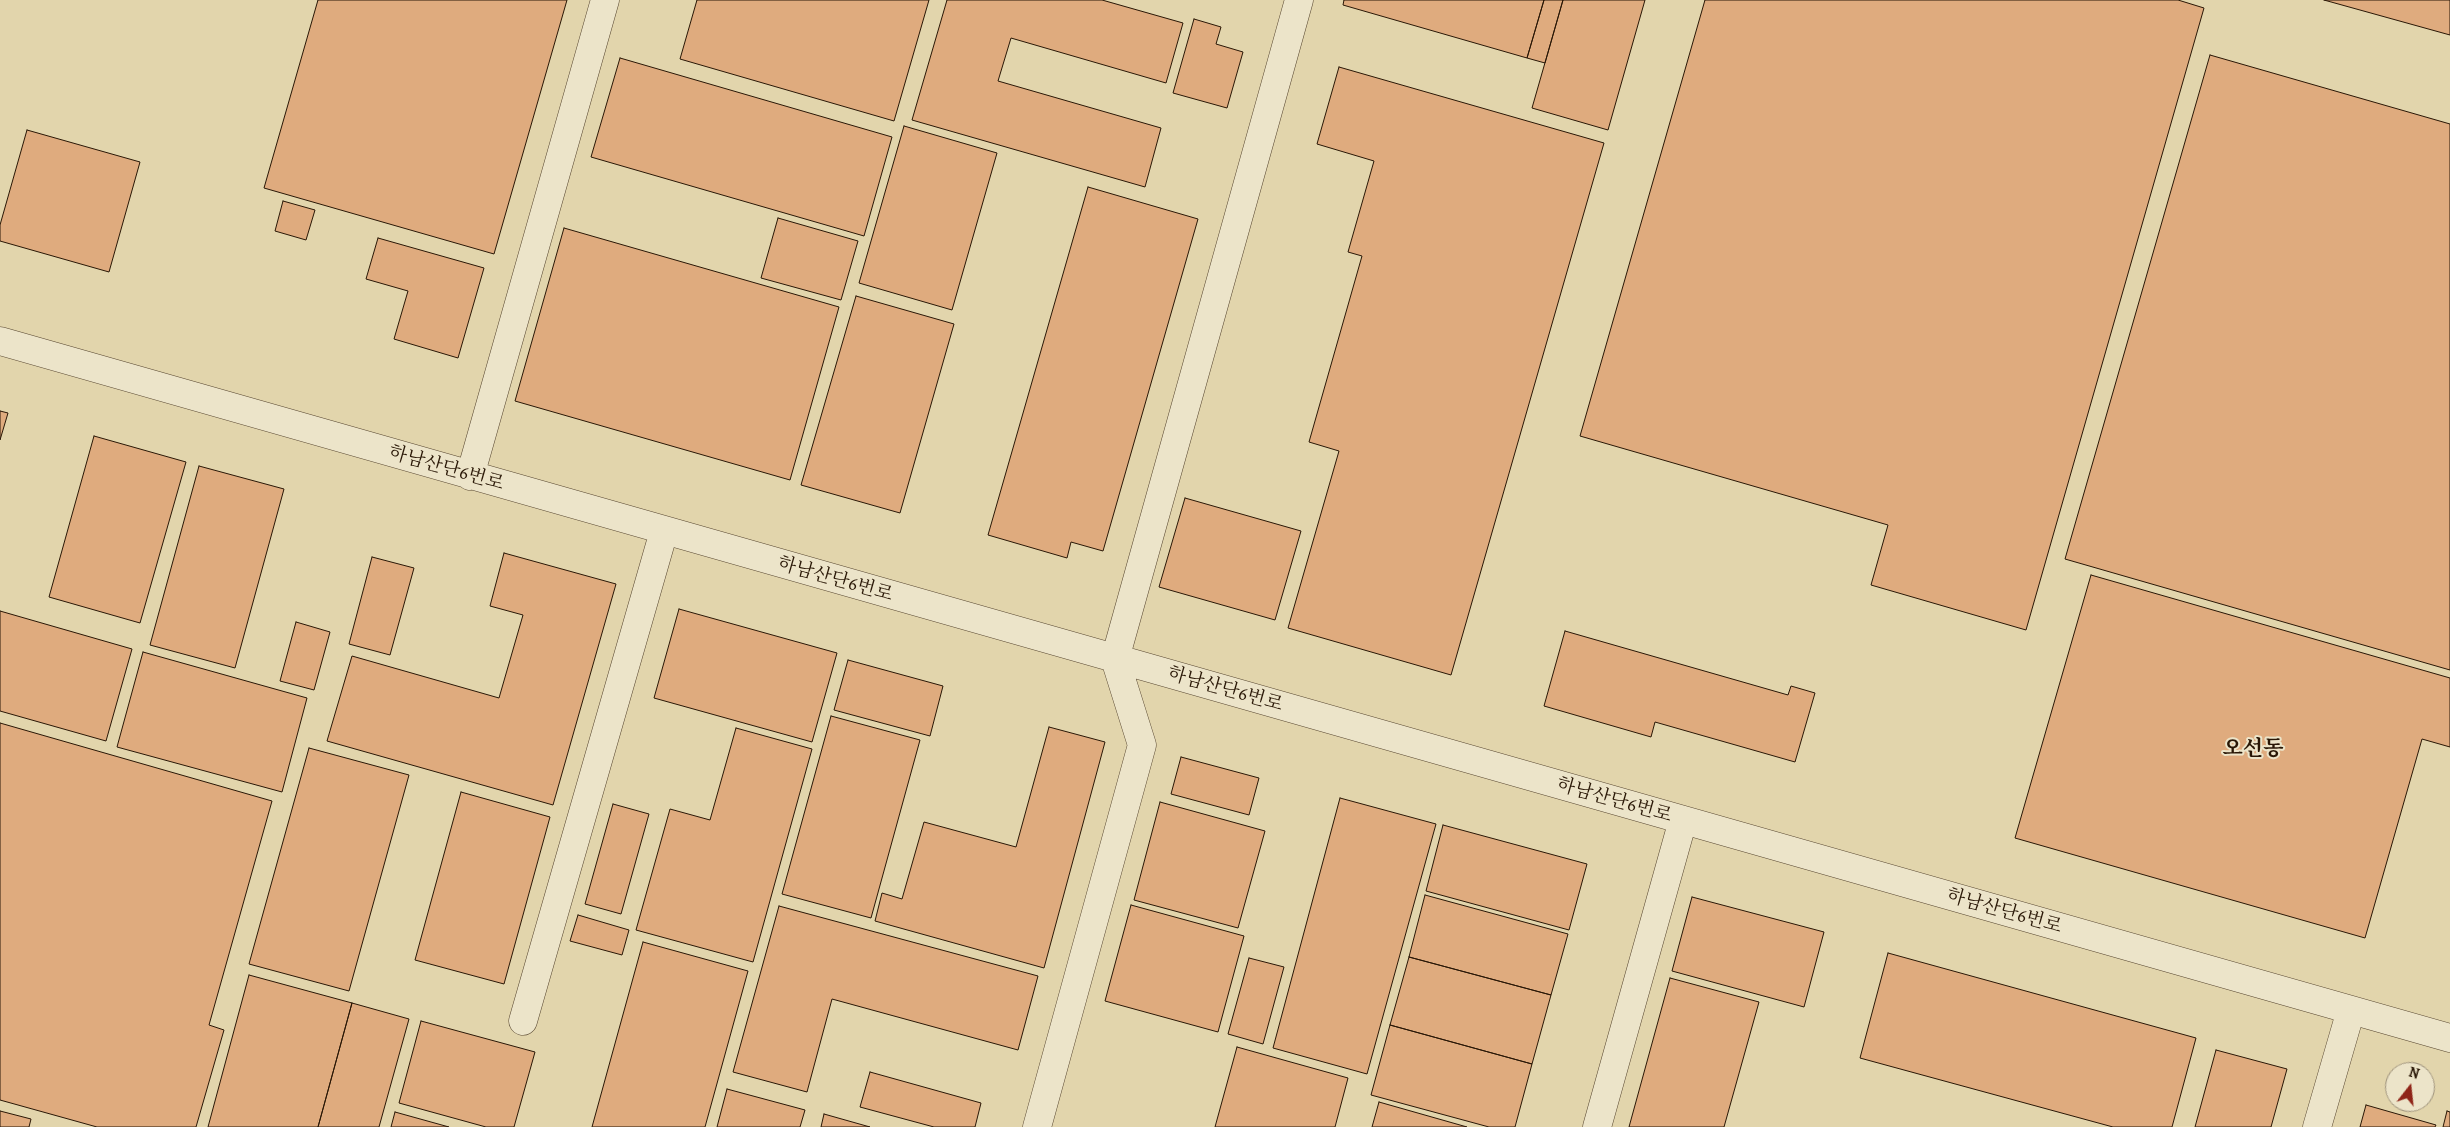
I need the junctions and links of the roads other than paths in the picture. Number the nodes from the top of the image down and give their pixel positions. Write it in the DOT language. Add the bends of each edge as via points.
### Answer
graph roads {
  1 [pos="605,0"];
  2 [pos="1299,0"];
  3 [pos="0,341"];
  4 [pos="470,476"];
  5 [pos="664,531"];
  6 [pos="1116,659"];
  7 [pos="1683,820"];
  8 [pos="2351,1010"];
  9 [pos="523,1021"];
  10 [pos="2450,1038"];
  11 [pos="1037,1127"];
  12 [pos="1597,1127"];
  13 [pos="2317,1127"];
  1 -- 4 [label="street"];
  2 -- 6 [label="street"];
  3 -- 4 [label="street, 하남산단6번로"];
  4 -- 5 [label="street, 하남산단6번로"];
  5 -- 6 [label="street, 하남산단6번로"];
  5 -- 9 [label="street"];
  6 -- 7 [label="street, 하남산단6번로"];
  6 -- 11 [label="street" via="1142,745"];
  7 -- 8 [label="street, 하남산단6번로"];
  7 -- 12 [label="street"];
  8 -- 10 [label="street, 하남산단6번로"];
  8 -- 13 [label="street"];
}
